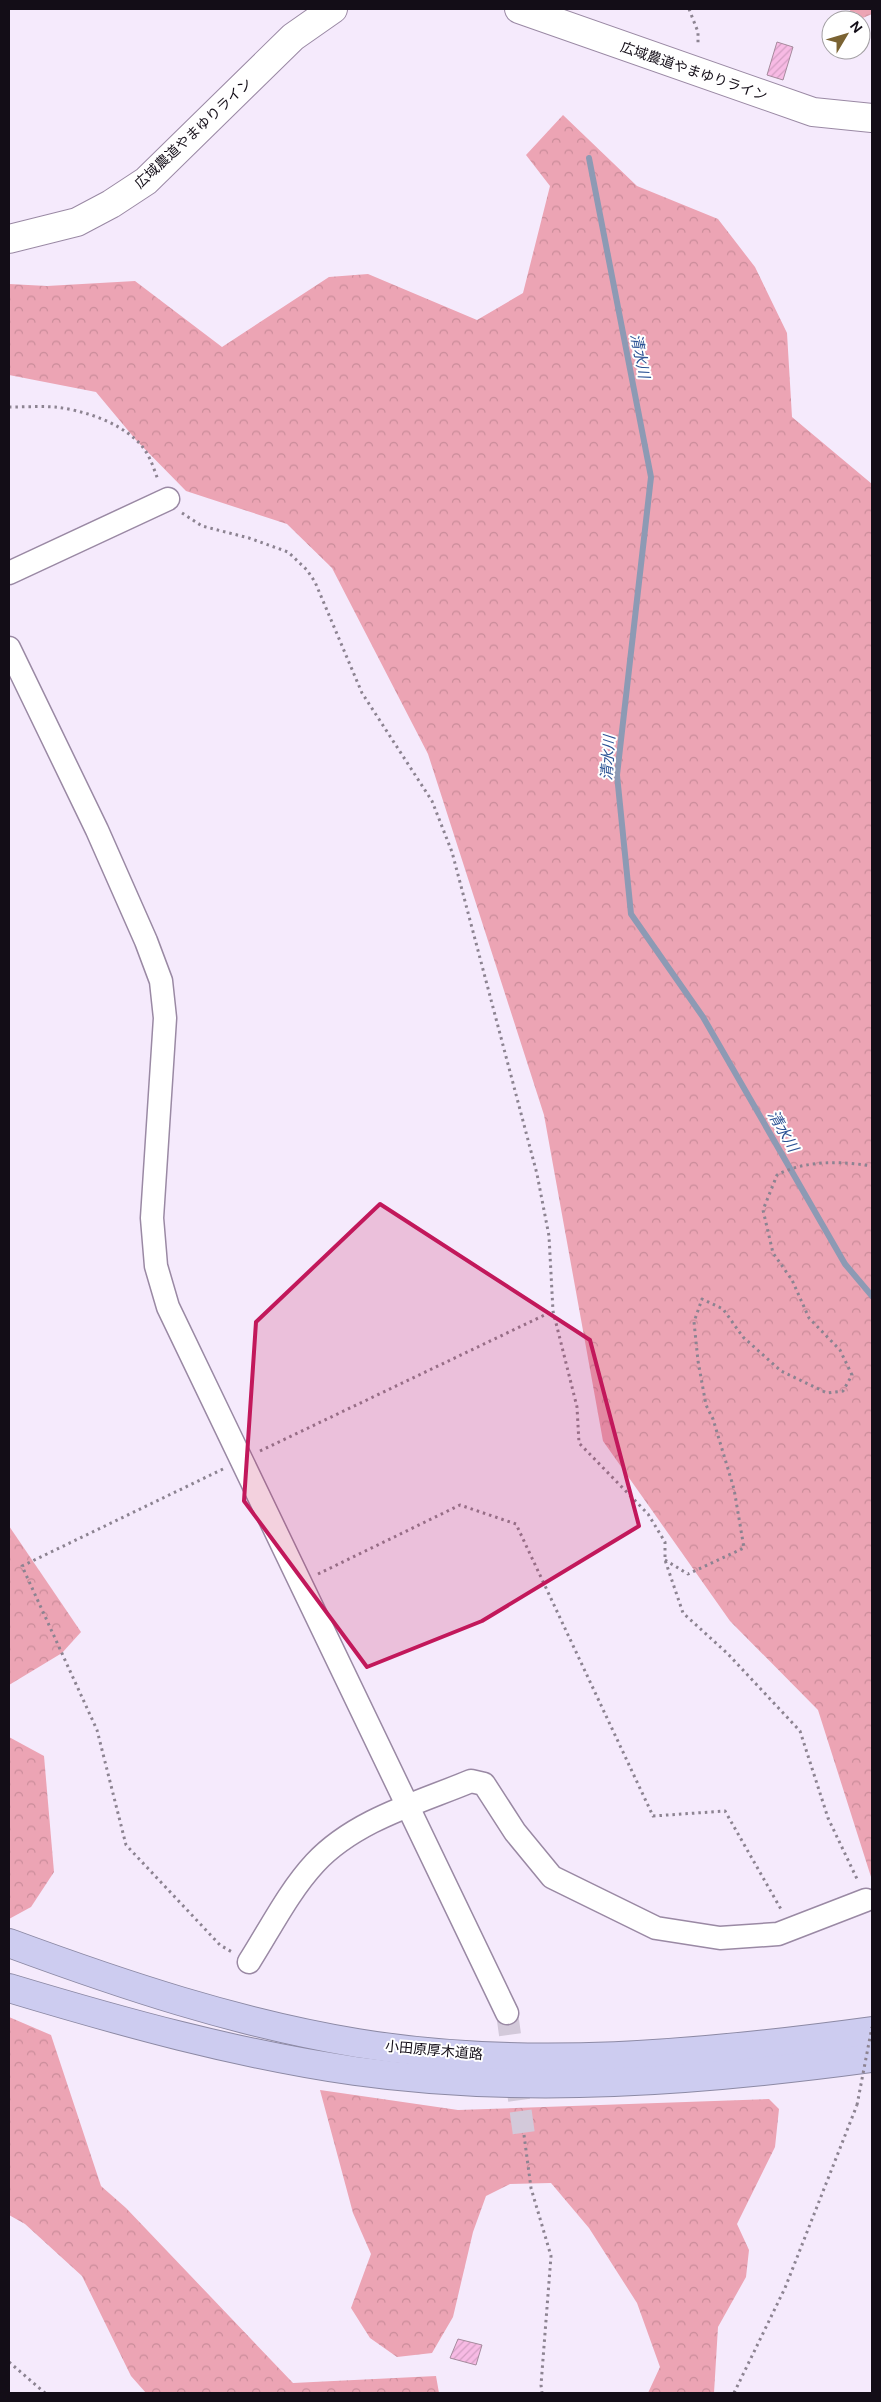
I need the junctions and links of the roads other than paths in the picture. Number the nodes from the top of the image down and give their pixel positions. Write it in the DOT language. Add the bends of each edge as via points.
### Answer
graph roads {
  1 [pos="333,9"];
  2 [pos="518,9"];
  3 [pos="872,118"];
  4 [pos="9,239"];
  5 [pos="168,499"];
  6 [pos="9,573"];
  7 [pos="9,648"];
  8 [pos="408,1807"];
  9 [pos="866,1900"];
  10 [pos="9,1942"];
  11 [pos="249,1962"];
  12 [pos="9,1988"];
  13 [pos="507,2013"];
  14 [pos="872,2029"];
  15 [pos="872,2058"];
  1 -- 4 [label="street, 広域農道やまゆりライン" via="292,37 146,181 77,222"];
  2 -- 3 [label="street, 広域農道やまゆりライン" via="813,112"];
  5 -- 6 [label="street"];
  7 -- 8 [label="street" via="97,830 161,981 165,1018 152,1218 156,1266 168,1307"];
  8 -- 9 [label="street" via="471,1782 484,1784 515,1832 552,1877 656,1928 720,1938 778,1934"];
  8 -- 11 [label="street" via="350,1833 316,1862"];
  8 -- 13 [label="street"];
  10 -- 14 [label="highway, 小田原厚木道路" via="105,1978 275,2027 359,2043 458,2054 585,2057 703,2050"];
  12 -- 15 [label="highway, 小田原厚木道路" via="106,2017 271,2057 356,2071 465,2081 587,2083 706,2076"];
}
